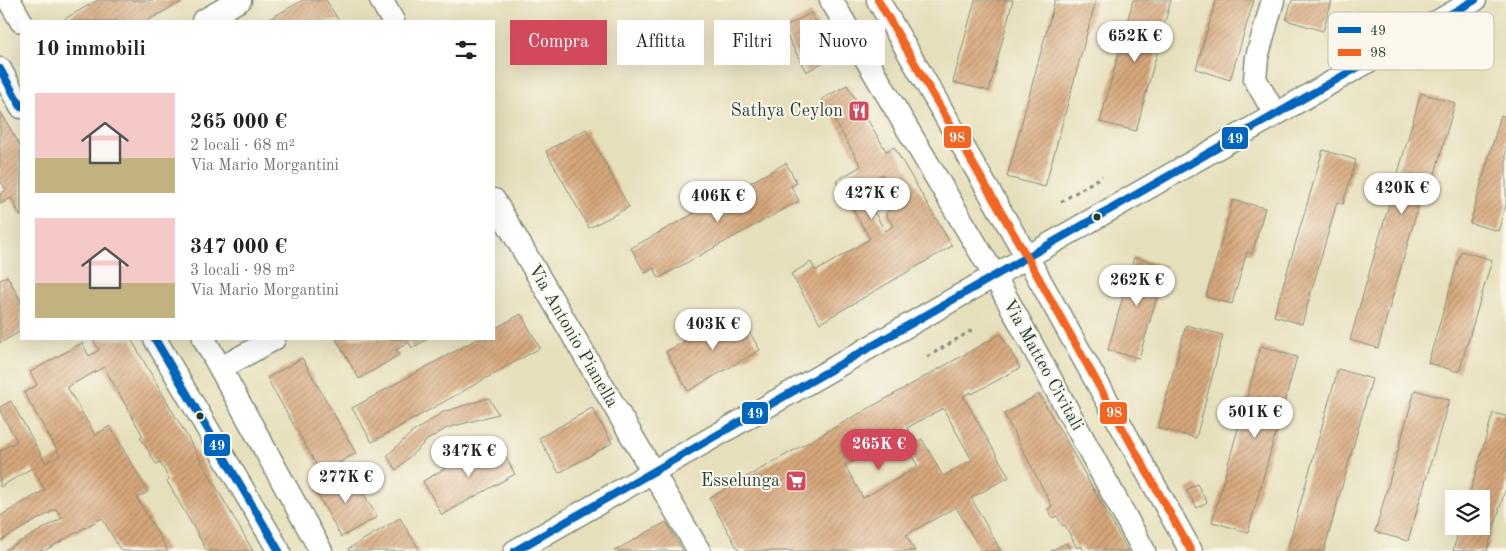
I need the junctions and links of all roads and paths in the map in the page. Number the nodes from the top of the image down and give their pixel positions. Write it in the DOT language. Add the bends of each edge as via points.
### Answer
graph roads {
  1 [pos="9,0"];
  2 [pos="240,0"];
  3 [pos="381,0"];
  4 [pos="831,0"];
  5 [pos="878,0"];
  6 [pos="1273,0"];
  7 [pos="1475,0"];
  8 [pos="1454,12"];
  9 [pos="20,20"];
  10 [pos="205,20"];
  11 [pos="392,20"];
  12 [pos="0,70"];
  13 [pos="1352,70"];
  14 [pos="20,105"];
  15 [pos="1275,114"];
  16 [pos="1102,176"];
  17 [pos="1061,202"];
  18 [pos="495,207"];
  19 [pos="1027,257"];
  20 [pos="994,276"];
  21 [pos="974,329"];
  22 [pos="156,340"];
  23 [pos="205,340"];
  24 [pos="272,340"];
  25 [pos="927,357"];
  26 [pos="222,368"];
  27 [pos="653,472"];
  28 [pos="279,551"];
  29 [pos="321,551"];
  30 [pos="515,551"];
  31 [pos="699,551"];
  32 [pos="1144,551"];
  33 [pos="1191,551"];
  1 -- 9 [label="street"];
  2 -- 10 [label="street"];
  3 -- 11 [label="street"];
  4 -- 20 [label="street, Via Matteo Civitali"];
  5 -- 19 [label="street"];
  6 -- 15 [label="street" via="1257,57 1255,79"];
  7 -- 8 [label="street"];
  12 -- 14 [label="street"];
  13 -- 15 [label="street"];
  15 -- 19 [label="street"];
  16 -- 17 [label="path"];
  18 -- 27 [label="street, Via Antonio Pianella"];
  19 -- 20 [label="street"];
  19 -- 33 [label="street"];
  20 -- 27 [label="street"];
  20 -- 32 [label="street, Via Matteo Civitali"];
  21 -- 25 [label="path"];
  22 -- 28 [label="street"];
  23 -- 26 [label="street"];
  24 -- 26 [label="street"];
  26 -- 29 [label="street"];
  27 -- 30 [label="street"];
  27 -- 31 [label="street, Via Antonio Pianella"];
}
